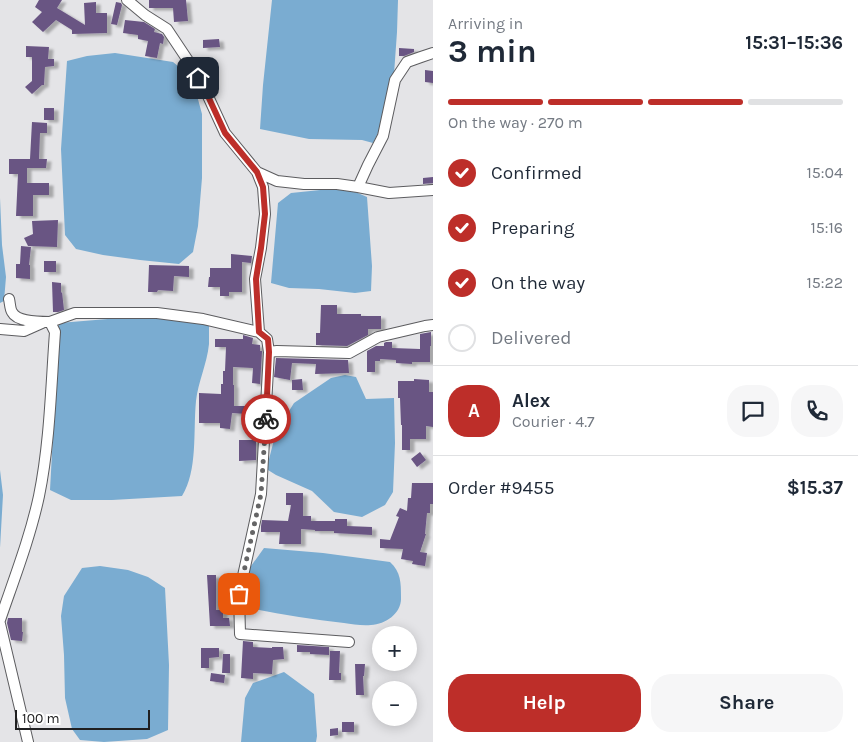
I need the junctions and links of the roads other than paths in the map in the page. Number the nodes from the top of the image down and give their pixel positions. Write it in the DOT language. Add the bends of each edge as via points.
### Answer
graph roads {
  1 [pos="127,0"];
  2 [pos="433,53"];
  3 [pos="257,172"];
  4 [pos="358,187"];
  5 [pos="433,190"];
  6 [pos="9,299"];
  7 [pos="47,322"];
  8 [pos="433,326"];
  9 [pos="0,329"];
  10 [pos="259,332"];
  11 [pos="269,352"];
  12 [pos="0,620"];
  13 [pos="0,624"];
  14 [pos="349,642"];
  15 [pos="28,742"];
  1 -- 3 [label="street" via="167,29 207,94 225,133"];
  2 -- 4 [label="street" via="407,62 395,80 383,136"];
  3 -- 4 [label="street" via="277,181"];
  3 -- 10 [label="street" via="263,187 265,214 256,279"];
  4 -- 5 [label="street" via="389,193"];
  6 -- 7 [label="street" via="12,312 19,318"];
  7 -- 9 [label="street" via="24,331"];
  7 -- 10 [label="street" via="75,313 157,313 203,319"];
  7 -- 12 [label="street" via="54,332 51,412 39,495 28,542"];
  8 -- 11 [label="street" via="378,337 349,353"];
  10 -- 11 [label="street" via="268,339"];
  11 -- 14 [label="street" via="261,494 239,594 240,634"];
  13 -- 15 [label="street"];
}
